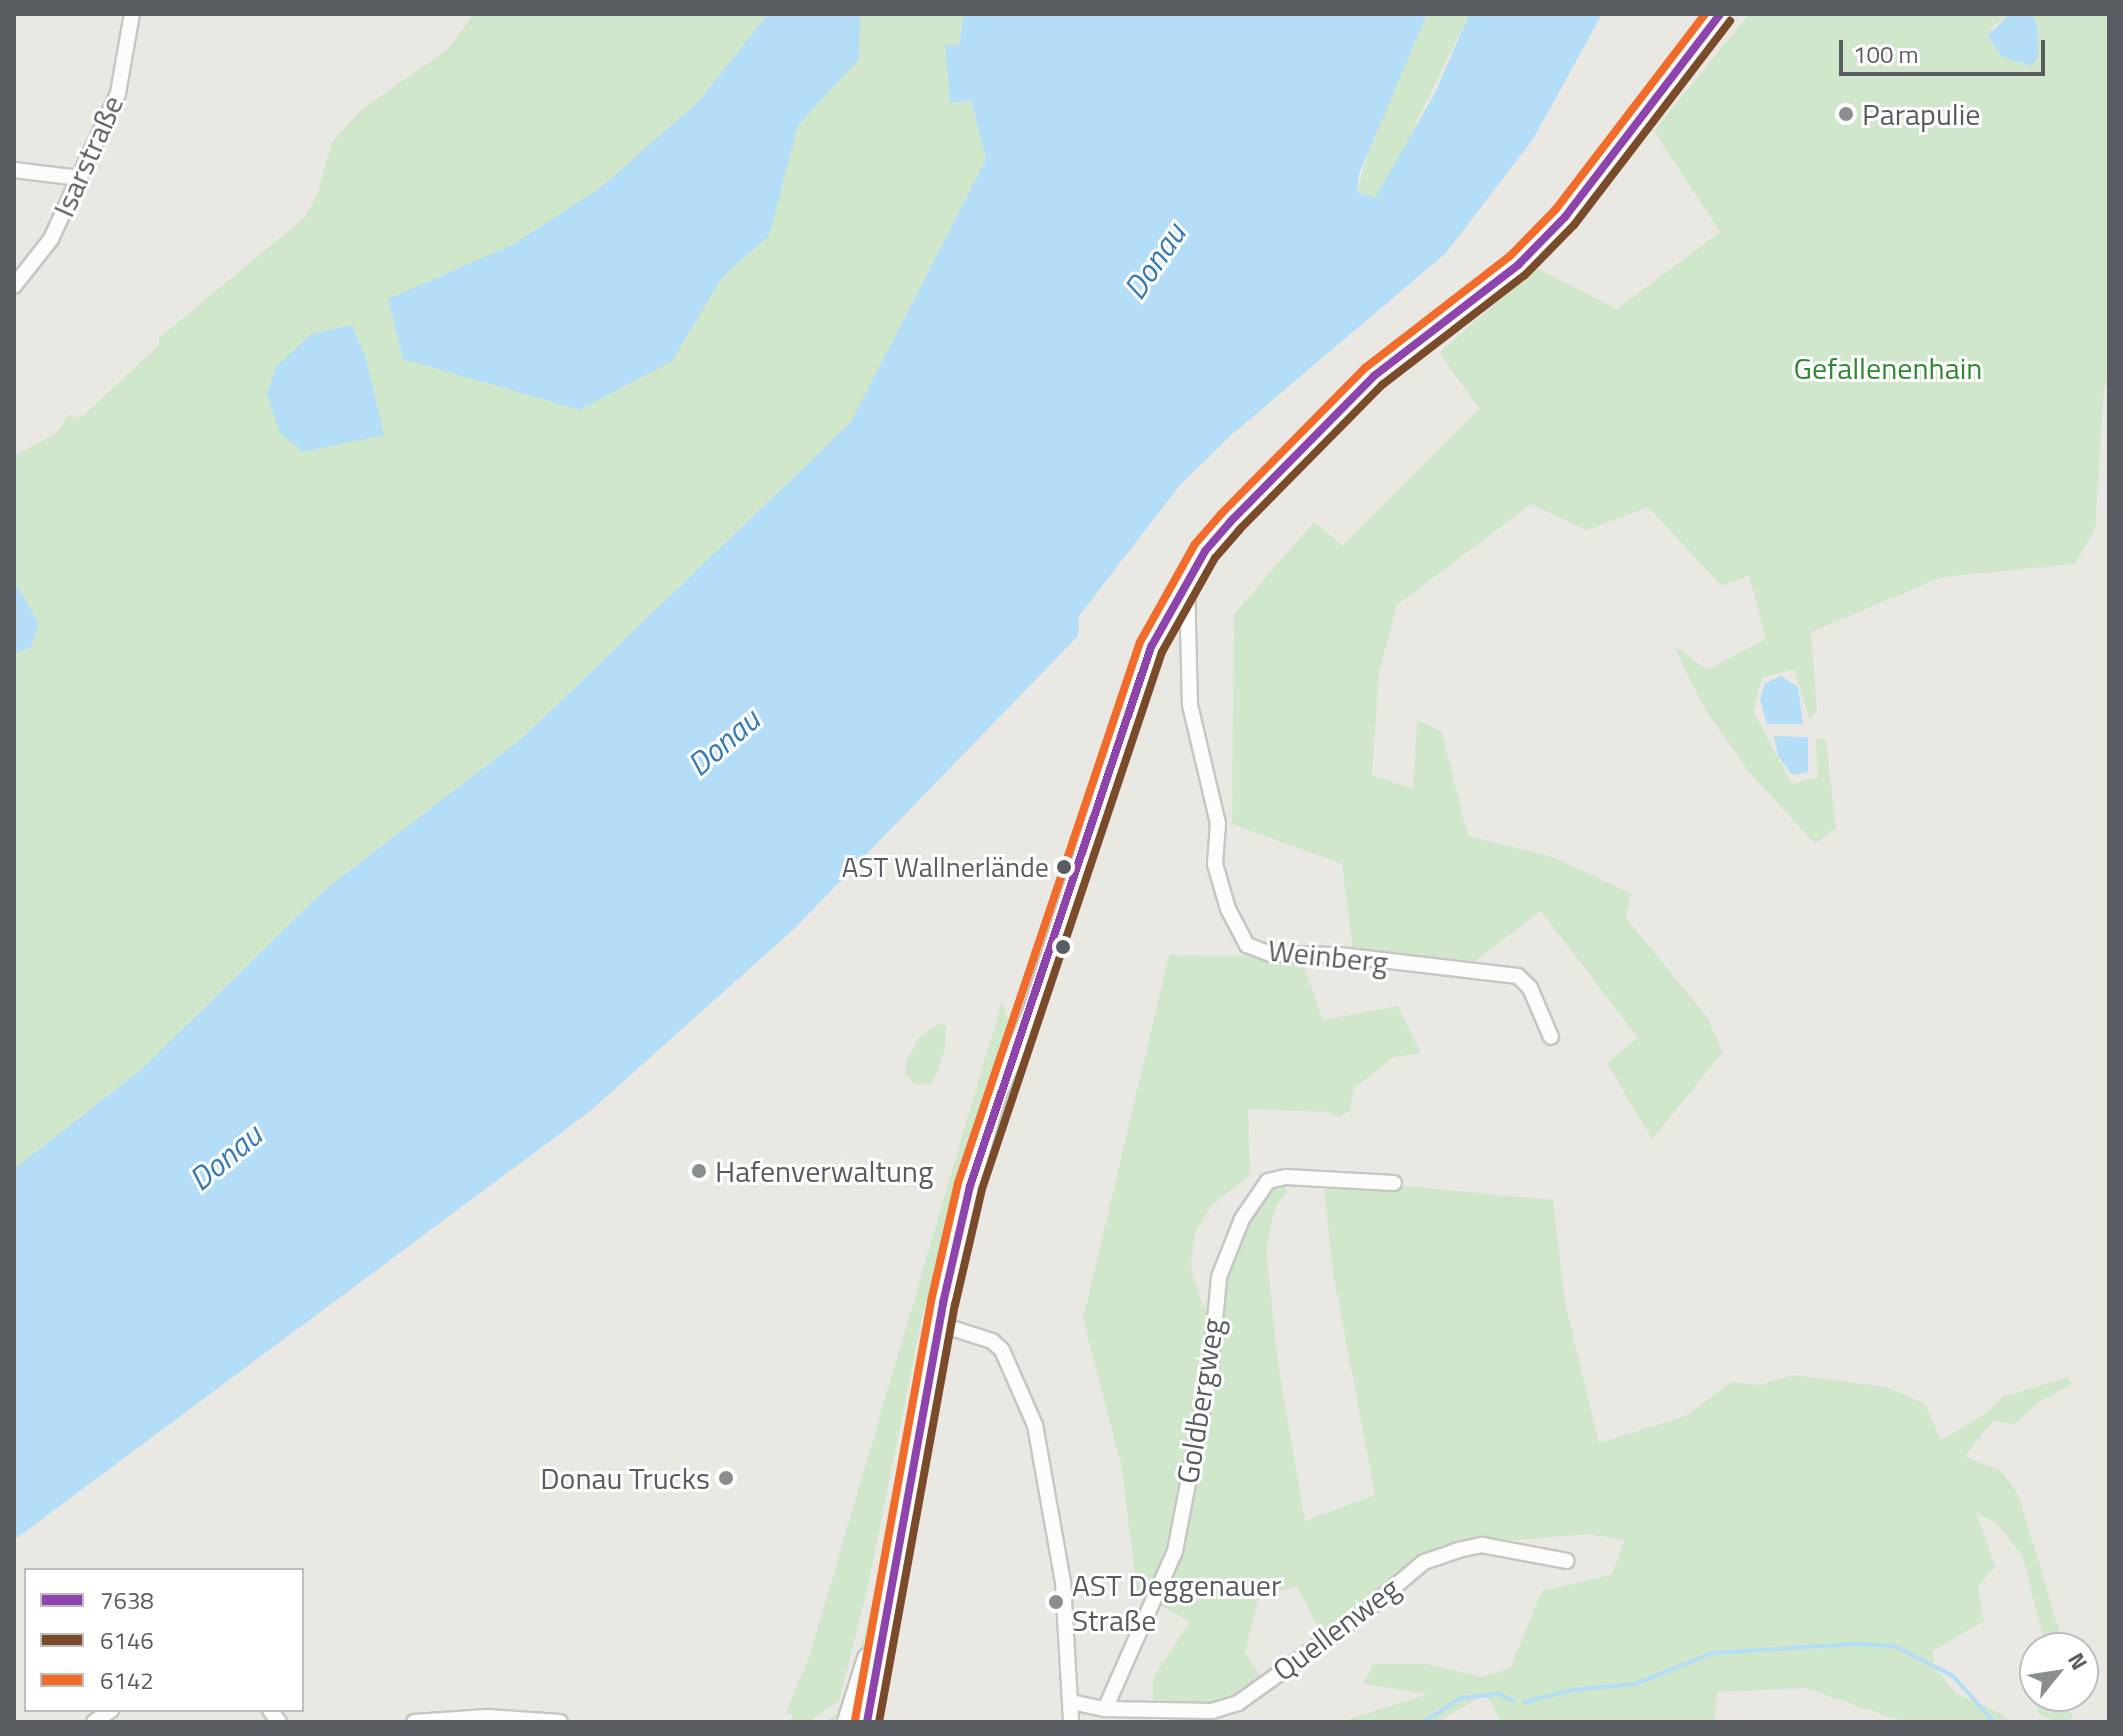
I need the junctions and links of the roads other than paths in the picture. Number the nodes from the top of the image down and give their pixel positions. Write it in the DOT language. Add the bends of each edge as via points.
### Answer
graph roads {
  1 [pos="132,14"];
  2 [pos="1720,14"];
  3 [pos="14,170"];
  4 [pos="80,178"];
  5 [pos="14,286"];
  6 [pos="1187,582"];
  7 [pos="1551,1037"];
  8 [pos="1394,1183"];
  9 [pos="939,1324"];
  10 [pos="1567,1561"];
  11 [pos="884,1628"];
  12 [pos="1071,1702"];
  13 [pos="1105,1709"];
  14 [pos="488,1719"];
  15 [pos="414,1722"];
  16 [pos="560,1722"];
  17 [pos="847,1722"];
  18 [pos="867,1722"];
  19 [pos="1071,1722"];
  1 -- 4 [label="street, Isarstraße" via="118,93"];
  2 -- 6 [label="main road" via="1565,217 1518,265 1374,376 1230,522"];
  3 -- 4 [label="street"];
  4 -- 5 [label="street, Isarstraße" via="51,239"];
  6 -- 7 [label="street, Weinberg" via="1190,705 1218,823 1215,864 1247,945 1270,954 1339,955 1518,976 1530,988"];
  6 -- 9 [label="main road" via="1151,647 1032,1013 997,1094"];
  8 -- 13 [label="street, Goldbergweg" via="1286,1177 1268,1181 1242,1219 1219,1277 1211,1364 1175,1551"];
  9 -- 11 [label="main road"];
  9 -- 12 [label="street" via="992,1341 1002,1350 1035,1425 1063,1582"];
  10 -- 13 [label="street, Quellenweg" via="1482,1545 1458,1550 1424,1562 1361,1615 1238,1703 1212,1711"];
  11 -- 17 [label="main road" via="870,1644"];
  11 -- 18 [label="main road"];
  12 -- 13 [label="street"];
  12 -- 19 [label="street"];
  14 -- 15 [label="street"];
  14 -- 16 [label="street"];
}
